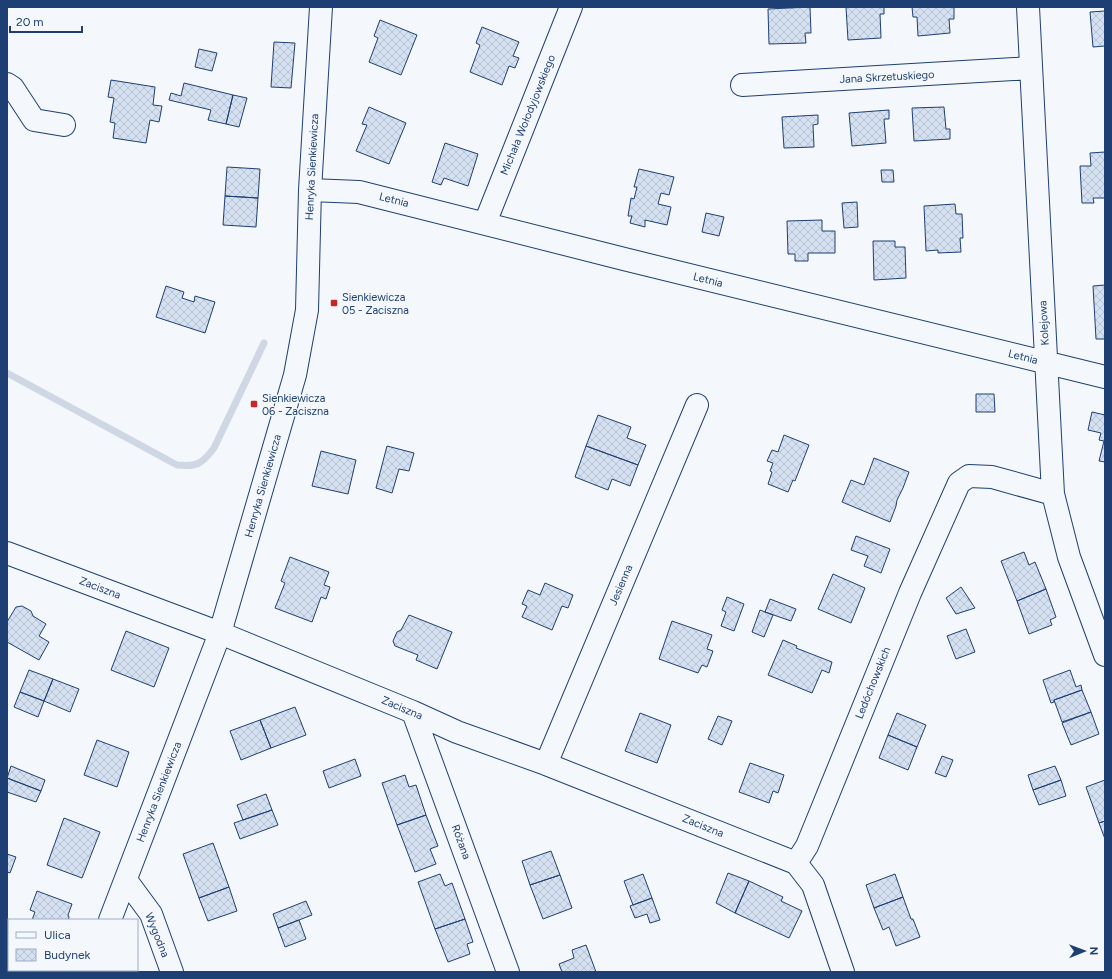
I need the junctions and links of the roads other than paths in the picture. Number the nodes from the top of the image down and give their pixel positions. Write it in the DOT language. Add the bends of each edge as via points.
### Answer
graph roads {
  1 [pos="321,7"];
  2 [pos="571,7"];
  3 [pos="1028,7"];
  4 [pos="1031,68"];
  5 [pos="7,84"];
  6 [pos="742,85"];
  7 [pos="64,125"];
  8 [pos="310,190"];
  9 [pos="485,223"];
  10 [pos="1046,362"];
  11 [pos="1105,377"];
  12 [pos="697,406"];
  13 [pos="1053,494"];
  14 [pos="7,553"];
  15 [pos="220,633"];
  16 [pos="1105,655"];
  17 [pos="414,712"];
  18 [pos="546,764"];
  19 [pos="796,863"];
  20 [pos="126,880"];
  21 [pos="110,919"];
  22 [pos="172,972"];
  23 [pos="508,972"];
  24 [pos="843,972"];
  1 -- 8 [label="street, Henryka Sienkiewicza"];
  2 -- 9 [label="street, Michała Wołodyjowskiego"];
  3 -- 4 [label="street, Kolejowa"];
  4 -- 6 [label="street, Jana Skrzetuskiego"];
  4 -- 10 [label="street, Kolejowa"];
  5 -- 7 [label="street" via="13,88 34,120"];
  8 -- 9 [label="street, Letnia" via="359,192"];
  8 -- 15 [label="street, Henryka Sienkiewicza" via="306,310 295,375"];
  9 -- 10 [label="street, Letnia"];
  10 -- 11 [label="street, Letnia"];
  10 -- 13 [label="street, Kolejowa"];
  12 -- 18 [label="street, Jesienna"];
  13 -- 16 [label="street, Kolejowa" via="1069,557"];
  13 -- 19 [label="street, Ledóchowskich" via="980,475 969,476 959,484 910,593 807,846"];
  14 -- 15 [label="street, Zaciszna"];
  15 -- 17 [label="street, Zaciszna"];
  15 -- 20 [label="street, Henryka Sienkiewicza"];
  17 -- 18 [label="street, Zaciszna" via="457,732"];
  17 -- 23 [label="street, Różana"];
  18 -- 19 [label="street, Zaciszna"];
  19 -- 24 [label="street" via="813,885"];
  20 -- 21 [label="street, Henryka Sienkiewicza"];
  20 -- 22 [label="street, Wygodna" via="151,914"];
}
